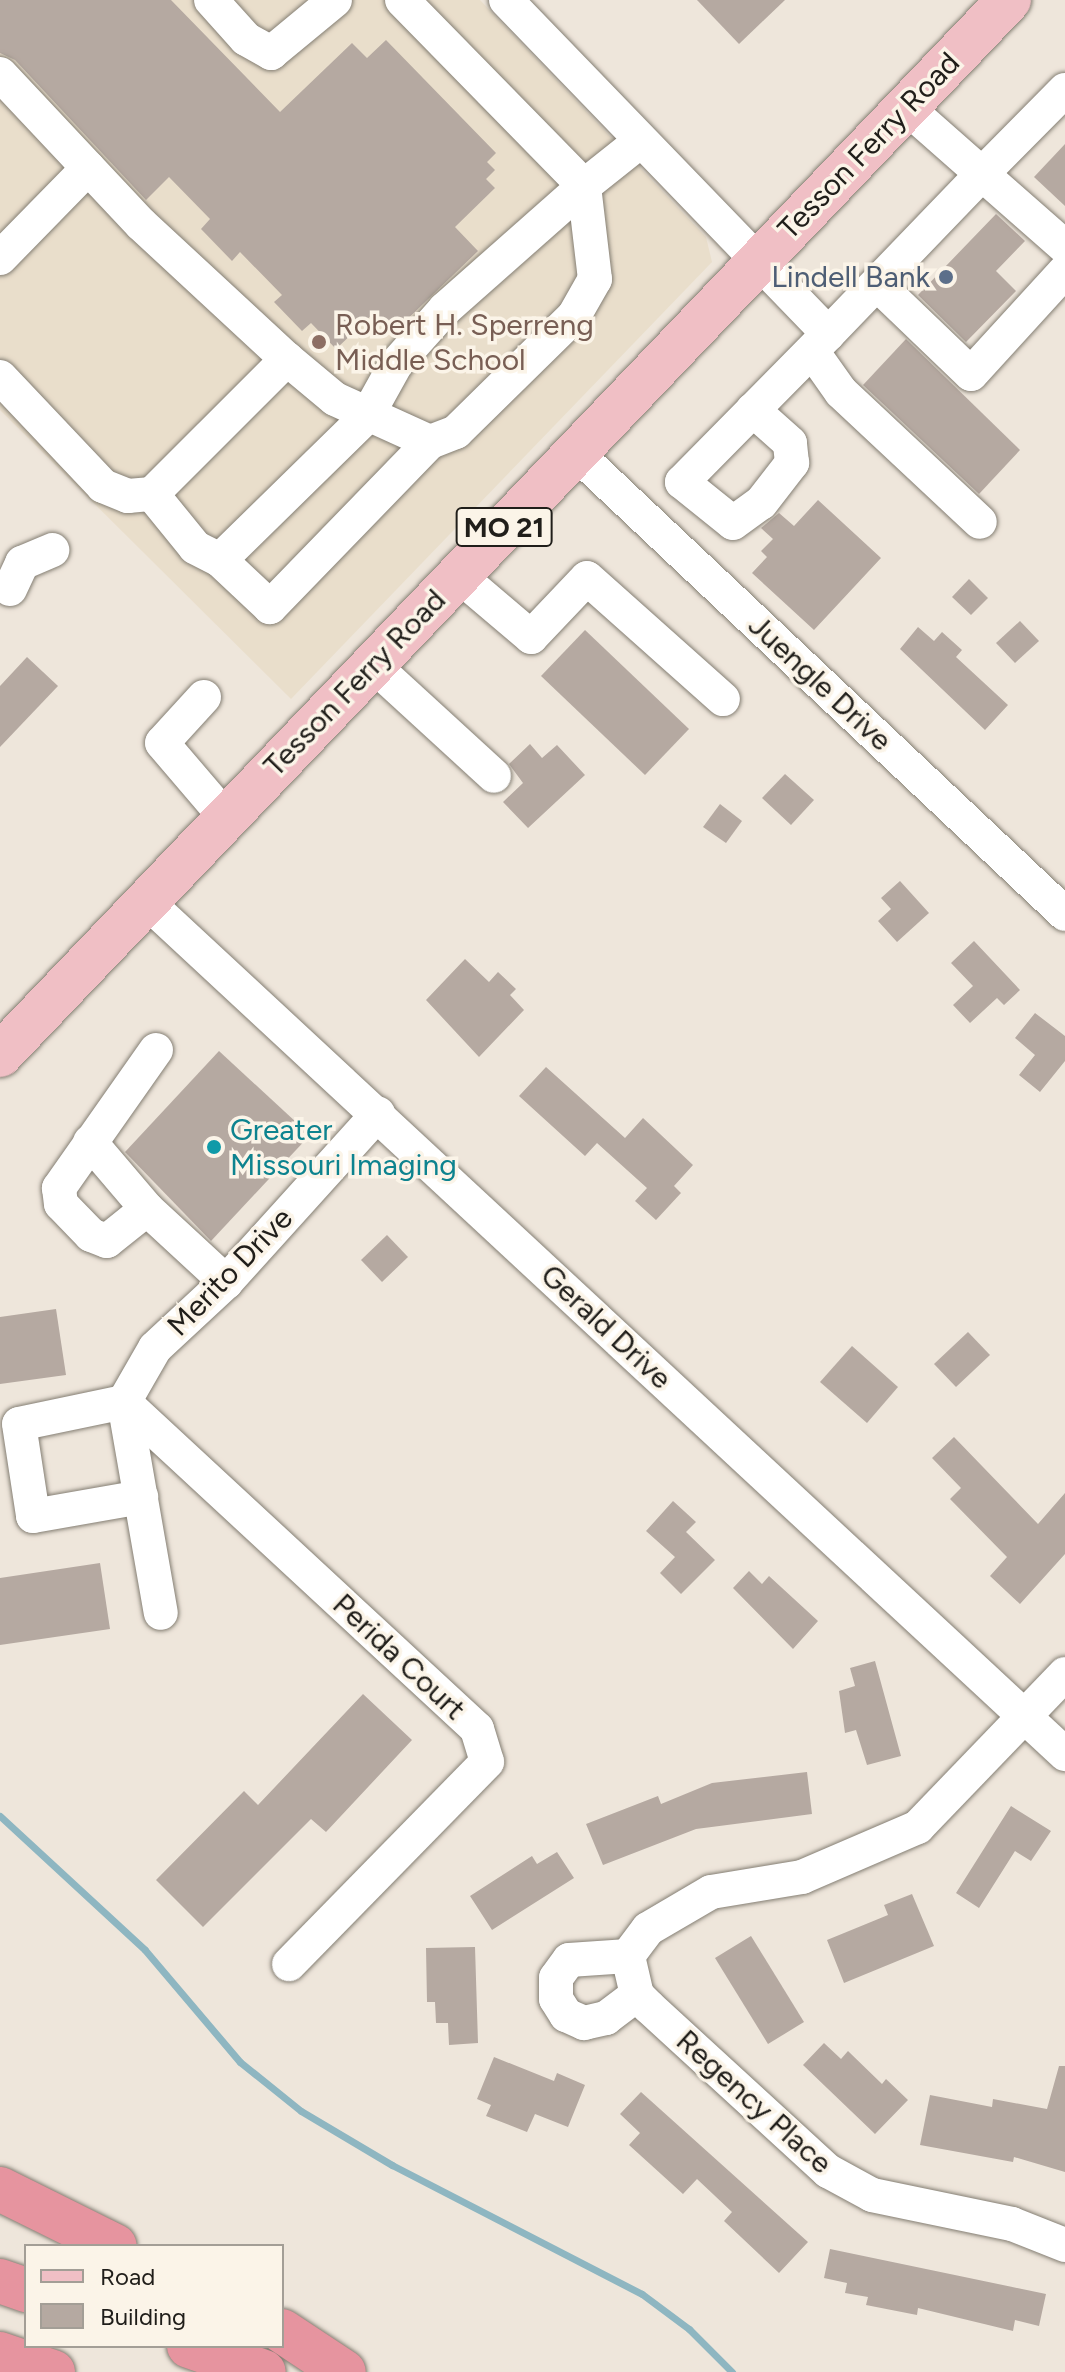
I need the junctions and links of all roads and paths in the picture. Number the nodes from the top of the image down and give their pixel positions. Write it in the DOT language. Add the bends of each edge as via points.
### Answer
graph roads {
  1 [pos="335,0"];
  2 [pos="402,0"];
  3 [pos="506,0"];
  4 [pos="1009,0"];
  5 [pos="225,5"];
  6 [pos="0,74"];
  7 [pos="1065,90"];
  8 [pos="906,107"];
  9 [pos="638,143"];
  10 [pos="88,168"];
  11 [pos="982,174"];
  12 [pos="584,186"];
  13 [pos="1065,247"];
  14 [pos="0,258"];
  15 [pos="757,263"];
  16 [pos="1065,271"];
  17 [pos="877,284"];
  18 [pos="820,343"];
  19 [pos="287,359"];
  20 [pos="0,377"];
  21 [pos="753,410"];
  22 [pos="367,416"];
  23 [pos="430,442"];
  24 [pos="576,453"];
  25 [pos="152,494"];
  26 [pos="980,522"];
  27 [pos="52,550"];
  28 [pos="220,560"];
  29 [pos="458,575"];
  30 [pos="10,589"];
  31 [pos="373,665"];
  32 [pos="204,697"];
  33 [pos="723,699"];
  34 [pos="494,776"];
  35 [pos="226,818"];
  36 [pos="146,901"];
  37 [pos="1065,914"];
  38 [pos="156,1050"];
  39 [pos="0,1055"];
  40 [pos="378,1114"];
  41 [pos="90,1142"];
  42 [pos="147,1209"];
  43 [pos="226,1282"];
  44 [pos="124,1402"];
  45 [pos="141,1497"];
  46 [pos="161,1613"];
  47 [pos="1065,1674"];
  48 [pos="1025,1717"];
  49 [pos="1065,1754"];
  50 [pos="628,1956"];
  51 [pos="289,1964"];
  52 [pos="637,1995"];
  53 [pos="0,2189"];
  54 [pos="111,2244"];
  55 [pos="1065,2245"];
  56 [pos="0,2281"];
  57 [pos="24,2289"];
  58 [pos="284,2332"];
  59 [pos="195,2348"];
  60 [pos="0,2354"];
  61 [pos="53,2372"];
  62 [pos="264,2372"];
  63 [pos="344,2372"];
  1 -- 5 [label="street" via="271,53 246,39"];
  2 -- 12 [label="street"];
  3 -- 9 [label="street"];
  4 -- 8 [label="main road, Tesson Ferry Road / MO 21"];
  6 -- 10 [label="street"];
  7 -- 11 [label="street"];
  8 -- 11 [label="street"];
  8 -- 15 [label="main road, Tesson Ferry Road / MO 21"];
  9 -- 12 [label="street"];
  9 -- 15 [label="street"];
  10 -- 14 [label="street"];
  10 -- 19 [label="street"];
  11 -- 13 [label="street"];
  11 -- 17 [label="street"];
  12 -- 22 [label="street" via="445,309 396,364"];
  12 -- 23 [label="street" via="595,279 589,297 456,432"];
  15 -- 18 [label="street"];
  15 -- 24 [label="main road, Tesson Ferry Road / MO 21"];
  16 -- 17 [label="street" via="971,374"];
  17 -- 18 [label="street"];
  18 -- 21 [label="street"];
  18 -- 26 [label="street" via="841,392"];
  19 -- 22 [label="street" via="335,399"];
  19 -- 25 [label="street"];
  20 -- 25 [label="street" via="103,486 128,496"];
  22 -- 23 [label="street"];
  22 -- 28 [label="street"];
  23 -- 28 [label="street" via="270,607"];
  24 -- 29 [label="main road, Tesson Ferry Road / MO 21"];
  24 -- 37 [label="street, Juengle Drive"];
  25 -- 28 [label="street" via="195,547"];
  27 -- 30 [label="street" via="22,563"];
  29 -- 31 [label="main road, Tesson Ferry Road / MO 21"];
  29 -- 33 [label="street" via="531,637 587,578"];
  31 -- 34 [label="street"];
  31 -- 35 [label="main road, Tesson Ferry Road / MO 21"];
  32 -- 35 [label="street" via="162,743"];
  35 -- 36 [label="main road, Tesson Ferry Road / MO 21"];
  36 -- 39 [label="main road, Tesson Ferry Road / MO 21"];
  36 -- 40 [label="street, Gerald Drive"];
  38 -- 41 [label="street"];
  40 -- 43 [label="street, Merito Drive"];
  40 -- 48 [label="street, Gerald Drive"];
  41 -- 42 [label="street"];
  41 -- 42 [label="street" via="59,1188 61,1204 91,1235 107,1241"];
  42 -- 43 [label="street"];
  43 -- 44 [label="street, Merito Drive" via="155,1348"];
  44 -- 45 [label="street"];
  44 -- 45 [label="street" via="19,1424 33,1516"];
  44 -- 51 [label="street, Perida Court" via="477,1729 487,1762"];
  45 -- 46 [label="street"];
  47 -- 48 [label="street"];
  48 -- 49 [label="street, Gerald Drive"];
  48 -- 50 [label="street" via="918,1827 802,1877 711,1892 648,1929"];
  50 -- 52 [label="street"];
  50 -- 52 [label="street" via="569,1960 556,1978 556,1999 566,2015 584,2023 606,2018"];
  52 -- 55 [label="street, Regency Place" via="828,2171 872,2195 1012,2224"];
  53 -- 54 [label="highway"];
  56 -- 57 [label="highway"];
  58 -- 63 [label="highway"];
  59 -- 62 [label="highway"];
  60 -- 61 [label="highway"];
}
